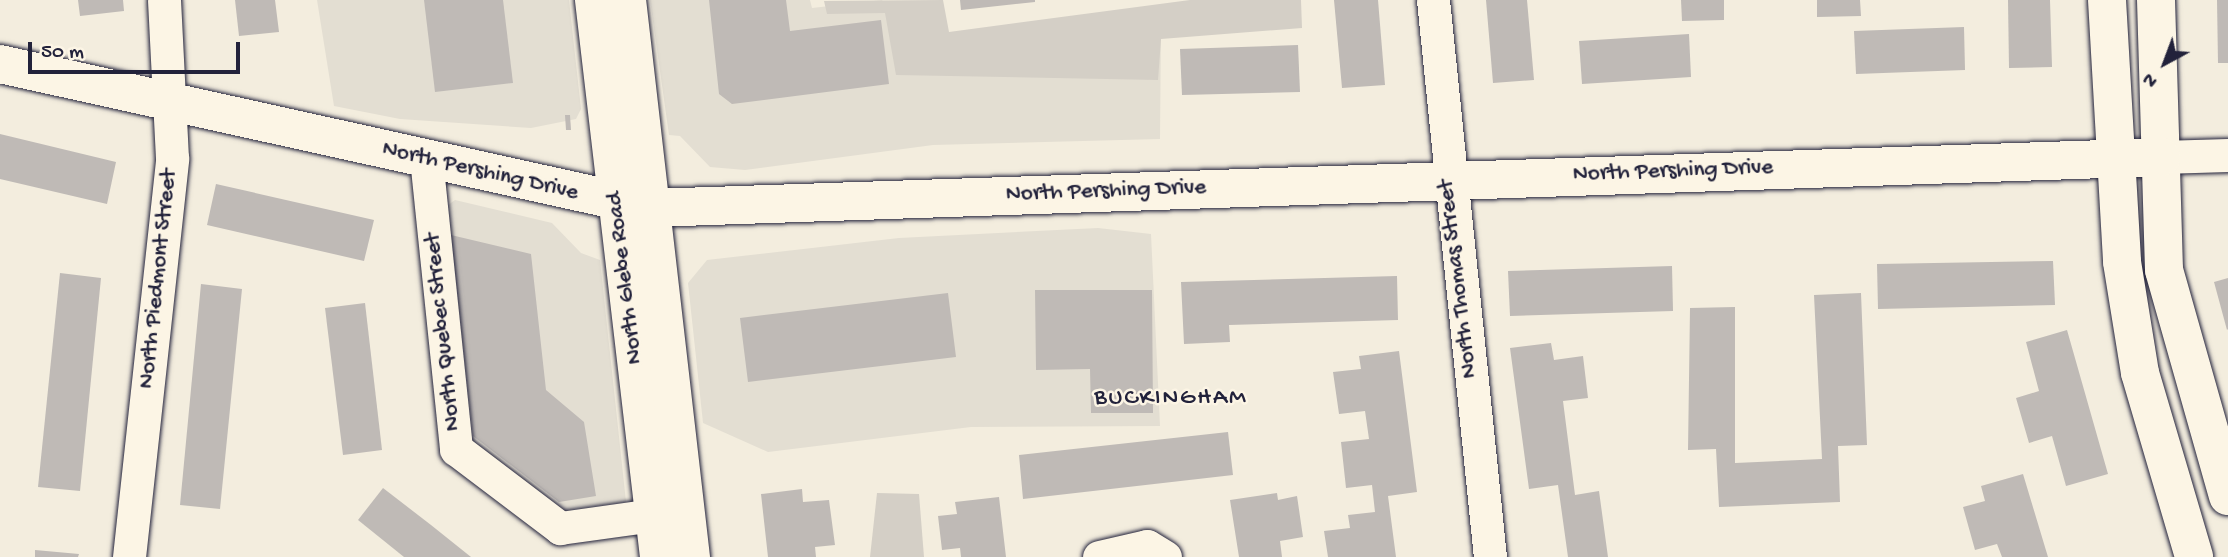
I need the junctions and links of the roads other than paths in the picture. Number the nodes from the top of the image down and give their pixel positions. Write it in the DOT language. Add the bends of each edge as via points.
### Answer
graph roads {
  1 [pos="164,0"];
  2 [pos="594,0"];
  3 [pos="627,0"];
  4 [pos="1433,0"];
  5 [pos="2107,0"];
  6 [pos="2157,0"];
  7 [pos="0,64"];
  8 [pos="171,100"];
  9 [pos="2228,155"];
  10 [pos="2112,156"];
  11 [pos="2161,157"];
  12 [pos="426,158"];
  13 [pos="1447,180"];
  14 [pos="635,206"];
  15 [pos="2228,496"];
  16 [pos="670,513"];
  17 [pos="130,557"];
  18 [pos="659,557"];
  19 [pos="691,557"];
  20 [pos="1098,557"];
  21 [pos="1165,557"];
  22 [pos="1490,557"];
  23 [pos="2194,557"];
  1 -- 8 [label="street, North Piedmont Street"];
  2 -- 14 [label="street, North Glebe Road"];
  3 -- 14 [label="street, North Glebe Road"];
  4 -- 13 [label="street, North Thomas Street"];
  5 -- 10 [label="street"];
  6 -- 11 [label="street"];
  7 -- 8 [label="street, North Pershing Drive"];
  8 -- 12 [label="street, North Pershing Drive"];
  8 -- 17 [label="street, North Piedmont Street" via="172,158"];
  9 -- 11 [label="street, North Pershing Drive"];
  10 -- 11 [label="street, North Pershing Drive"];
  10 -- 13 [label="street, North Pershing Drive"];
  10 -- 23 [label="street" via="2140,373"];
  11 -- 15 [label="street" via="2164,271"];
  12 -- 14 [label="street, North Pershing Drive"];
  12 -- 16 [label="street, North Quebec Street" via="456,449 560,527"];
  13 -- 14 [label="street, North Pershing Drive"];
  13 -- 22 [label="street, North Thomas Street"];
  14 -- 16 [label="street, North Glebe Road"];
  16 -- 18 [label="street, North Glebe Road"];
  16 -- 19 [label="street, North Glebe Road"];
  20 -- 21 [label="street" via="1147,546"];
}
